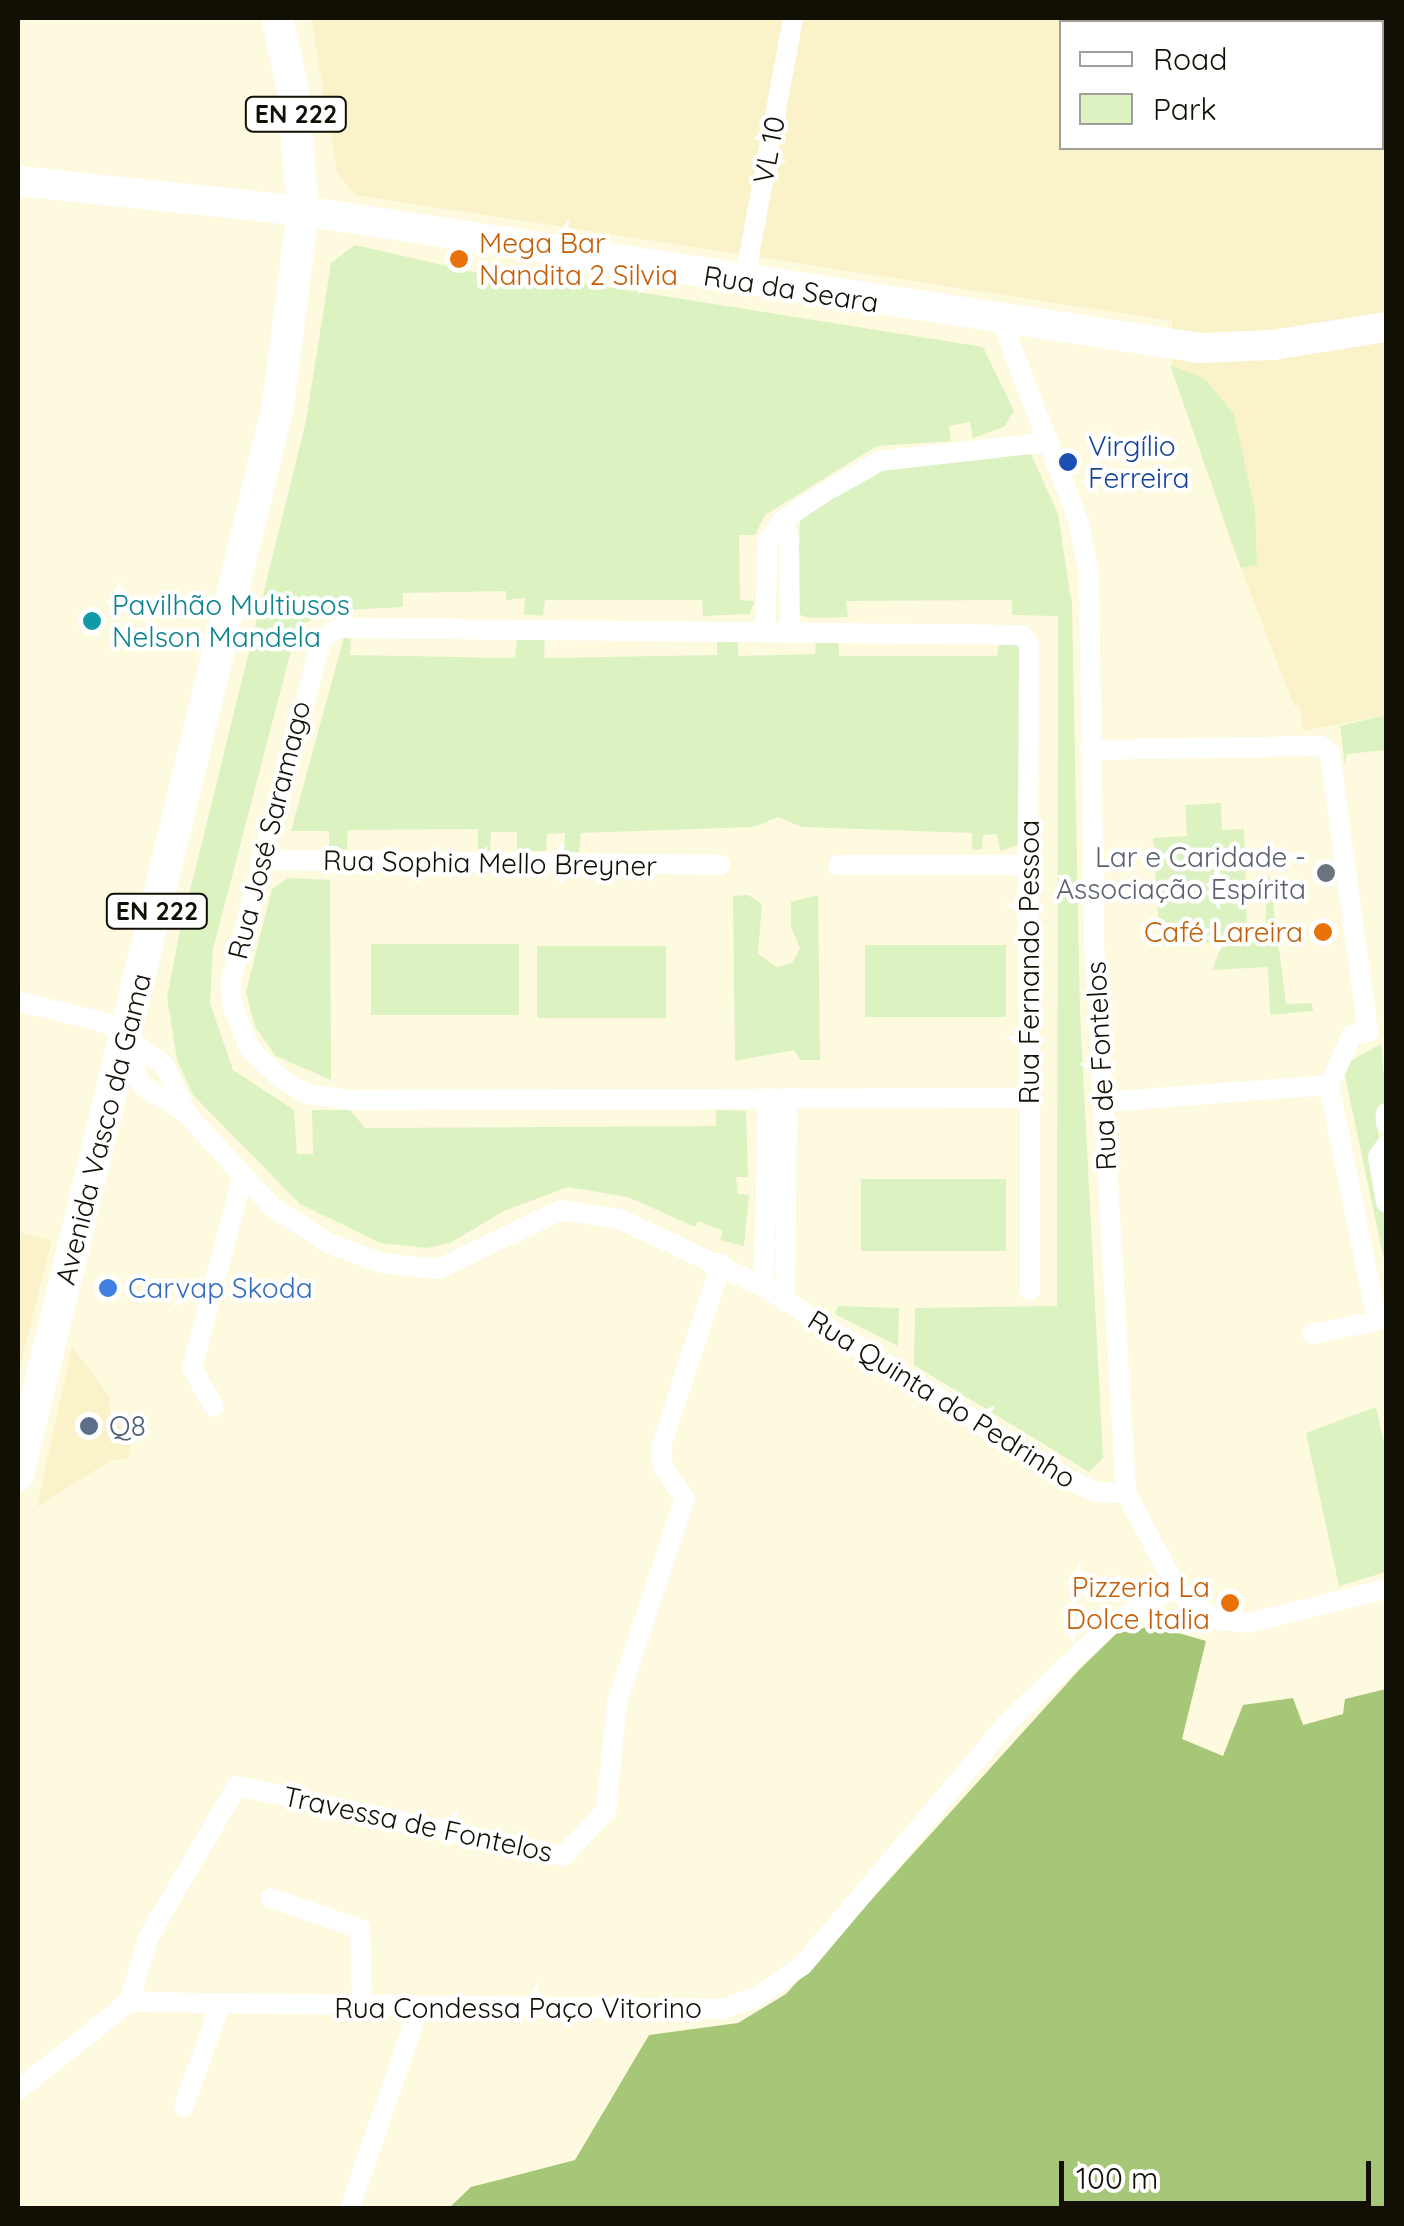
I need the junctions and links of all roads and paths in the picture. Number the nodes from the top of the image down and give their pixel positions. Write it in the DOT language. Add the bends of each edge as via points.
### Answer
graph roads {
  1 [pos="276,18"];
  2 [pos="793,18"];
  3 [pos="18,181"];
  4 [pos="304,211"];
  5 [pos="744,283"];
  6 [pos="1001,320"];
  7 [pos="1386,327"];
  8 [pos="1049,442"];
  9 [pos="783,520"];
  10 [pos="765,630"];
  11 [pos="790,631"];
  12 [pos="1022,636"];
  13 [pos="1090,750"];
  14 [pos="260,860"];
  15 [pos="720,865"];
  16 [pos="838,865"];
  17 [pos="1028,865"];
  18 [pos="18,1000"];
  19 [pos="124,1039"];
  20 [pos="1329,1085"];
  21 [pos="778,1098"];
  22 [pos="1030,1098"];
  23 [pos="1103,1102"];
  24 [pos="186,1113"];
  25 [pos="1386,1113"];
  26 [pos="1386,1123"];
  27 [pos="1386,1145"];
  28 [pos="242,1180"];
  29 [pos="1386,1202"];
  30 [pos="721,1264"];
  31 [pos="764,1287"];
  32 [pos="1030,1290"];
  33 [pos="786,1302"];
  34 [pos="1312,1334"];
  35 [pos="214,1407"];
  36 [pos="18,1475"];
  37 [pos="1126,1493"];
  38 [pos="1176,1587"];
  39 [pos="1386,1590"];
  40 [pos="271,1898"];
  41 [pos="128,2002"];
  42 [pos="220,2005"];
  43 [pos="362,2007"];
  44 [pos="419,2008"];
  45 [pos="18,2090"];
  46 [pos="184,2106"];
  47 [pos="350,2208"];
  1 -- 4 [label="main road, Avenida Vasco da Gama / EN 222" via="292,90"];
  2 -- 5 [label="street, VL 10"];
  3 -- 4 [label="street, Rua da Seara"];
  4 -- 5 [label="street, Rua da Seara"];
  4 -- 19 [label="main road, Avenida Vasco da Gama / EN 222" via="278,406"];
  5 -- 6 [label="street, Rua da Seara"];
  6 -- 7 [label="street, Rua da Seara" via="1200,348 1273,345"];
  6 -- 8 [label="street, Rua de Fontelos"];
  8 -- 9 [label="street" via="880,460"];
  8 -- 13 [label="street, Rua de Fontelos" via="1079,522 1090,575"];
  9 -- 10 [label="street" via="768,541"];
  9 -- 11 [label="street"];
  10 -- 11 [label="street, Rua José Saramago"];
  10 -- 14 [label="street, Rua José Saramago" via="330,632 315,650"];
  11 -- 12 [label="street, Rua José Saramago"];
  12 -- 17 [label="street, Rua Fernando Pessoa" via="1029,646"];
  13 -- 20 [label="street" via="1321,746 1330,754 1368,1032 1352,1034"];
  13 -- 23 [label="street, Rua de Fontelos"];
  14 -- 15 [label="street, Rua Sophia Mello Breyner"];
  14 -- 21 [label="street, Rua José Saramago" via="234,965 233,1006 250,1049 270,1071 308,1094 350,1100"];
  16 -- 17 [label="street"];
  17 -- 22 [label="street, Rua Fernando Pessoa"];
  18 -- 19 [label="street" via="95,1016"];
  19 -- 24 [label="street" via="164,1065"];
  19 -- 24 [label="street" via="134,1077"];
  19 -- 36 [label="main road, Avenida Vasco da Gama / EN 222"];
  20 -- 23 [label="street"];
  20 -- 34 [label="street" via="1377,1321"];
  21 -- 22 [label="street, Rua José Saramago"];
  21 -- 31 [label="street"];
  21 -- 33 [label="street"];
  22 -- 32 [label="street, Rua Fernando Pessoa"];
  23 -- 37 [label="street, Rua de Fontelos"];
  24 -- 28 [label="street, Rua Quinta do Pedrinho"];
  25 -- 26 [label="street"];
  27 -- 29 [label="street" via="1378,1157"];
  28 -- 30 [label="street, Rua Quinta do Pedrinho" via="328,1244 411,1269 459,1263 560,1210 620,1219"];
  28 -- 35 [label="street" via="192,1368"];
  30 -- 31 [label="street, Rua Quinta do Pedrinho"];
  30 -- 41 [label="street, Travessa de Fontelos" via="661,1447 664,1468 686,1499 617,1703 606,1811 564,1856 236,1786 149,1936"];
  31 -- 33 [label="street, Rua Quinta do Pedrinho"];
  33 -- 37 [label="street, Rua Quinta do Pedrinho" via="1069,1480 1096,1492"];
  37 -- 38 [label="street, Rua de Fontelos"];
  38 -- 39 [label="street, Rua de Fontelos" via="1201,1611 1248,1623"];
  38 -- 44 [label="street, Rua Condessa Paço Vitorino" via="1111,1624 1010,1720 802,1965 757,1997 722,2008"];
  40 -- 43 [label="street" via="360,1930"];
  41 -- 42 [label="street, Rua Condessa Paço Vitorino"];
  41 -- 45 [label="street"];
  42 -- 43 [label="street, Rua Condessa Paço Vitorino"];
  42 -- 46 [label="street"];
  43 -- 44 [label="street, Rua Condessa Paço Vitorino"];
  44 -- 47 [label="street"];
}
